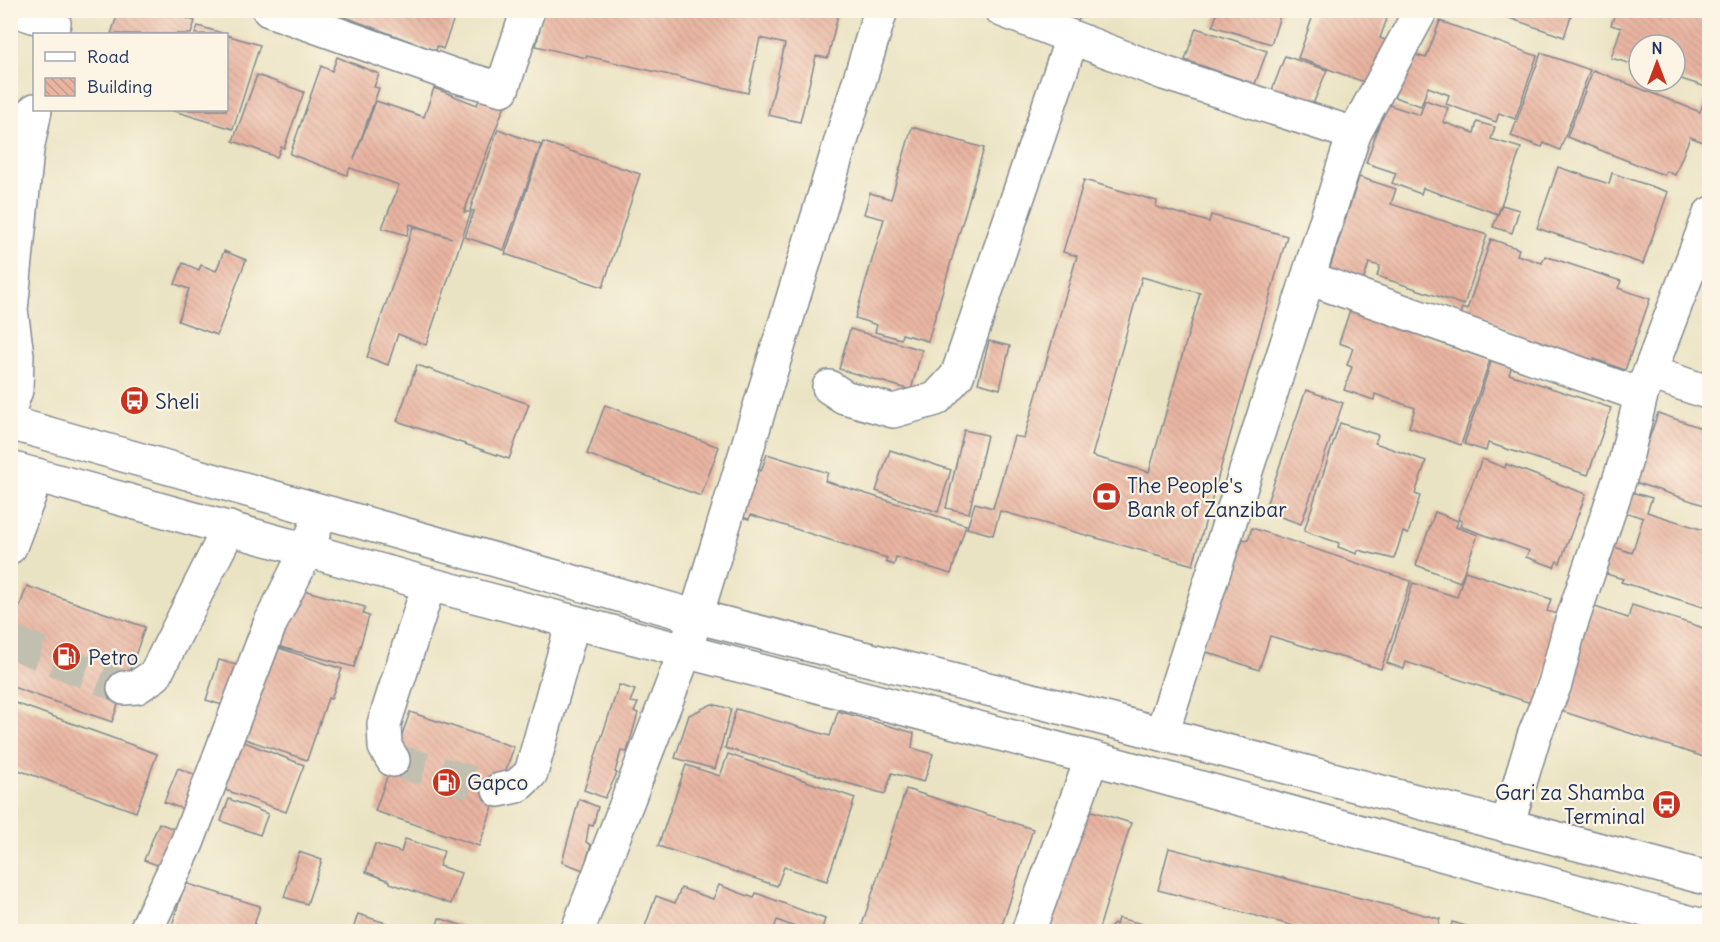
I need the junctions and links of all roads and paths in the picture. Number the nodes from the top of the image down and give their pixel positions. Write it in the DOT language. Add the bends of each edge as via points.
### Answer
graph roads {
  1 [pos="15,10"];
  2 [pos="269,10"];
  3 [pos="528,10"];
  4 [pos="881,10"];
  5 [pos="1002,10"];
  6 [pos="1420,10"];
  7 [pos="54,23"];
  8 [pos="1072,38"];
  9 [pos="35,111"];
  10 [pos="1354,134"];
  11 [pos="1710,214"];
  12 [pos="1308,278"];
  13 [pos="1646,384"];
  14 [pos="829,387"];
  15 [pos="1710,393"];
  16 [pos="10,408"];
  17 [pos="10,423"];
  18 [pos="24,472"];
  19 [pos="321,512"];
  20 [pos="229,528"];
  21 [pos="10,548"];
  22 [pos="307,550"];
  23 [pos="429,584"];
  24 [pos="694,616"];
  25 [pos="573,622"];
  26 [pos="685,652"];
  27 [pos="124,688"];
  28 [pos="1162,734"];
  29 [pos="1092,758"];
  30 [pos="393,760"];
  31 [pos="499,790"];
  32 [pos="1507,825"];
  33 [pos="1710,879"];
  34 [pos="1710,928"];
  35 [pos="145,932"];
  36 [pos="577,932"];
  37 [pos="1028,932"];
  1 -- 7 [label="street"];
  2 -- 3 [label="street" via="502,89"];
  4 -- 24 [label="street"];
  5 -- 8 [label="street"];
  6 -- 10 [label="street"];
  8 -- 10 [label="street" via="1164,73"];
  8 -- 14 [label="street" via="957,376 936,399 893,411 844,397"];
  9 -- 16 [label="street" via="27,150 11,310 17,355 16,390"];
  10 -- 12 [label="street"];
  11 -- 13 [label="street"];
  12 -- 13 [label="street"];
  12 -- 28 [label="street"];
  13 -- 15 [label="street"];
  13 -- 32 [label="street" via="1625,463"];
  17 -- 19 [label="street"];
  18 -- 20 [label="street"];
  18 -- 21 [label="street"];
  19 -- 22 [label="street"];
  19 -- 24 [label="street"];
  20 -- 22 [label="street"];
  20 -- 27 [label="street" via="154,675 137,687"];
  22 -- 23 [label="street"];
  22 -- 35 [label="street" via="270,624 187,843"];
  23 -- 25 [label="street"];
  23 -- 30 [label="street" via="384,724 385,747"];
  24 -- 26 [label="street"];
  24 -- 28 [label="street"];
  25 -- 26 [label="street"];
  25 -- 31 [label="street" via="531,772 517,786"];
  26 -- 29 [label="street"];
  26 -- 36 [label="street"];
  28 -- 32 [label="street"];
  29 -- 34 [label="street"];
  29 -- 37 [label="street"];
  32 -- 33 [label="street"];
}
